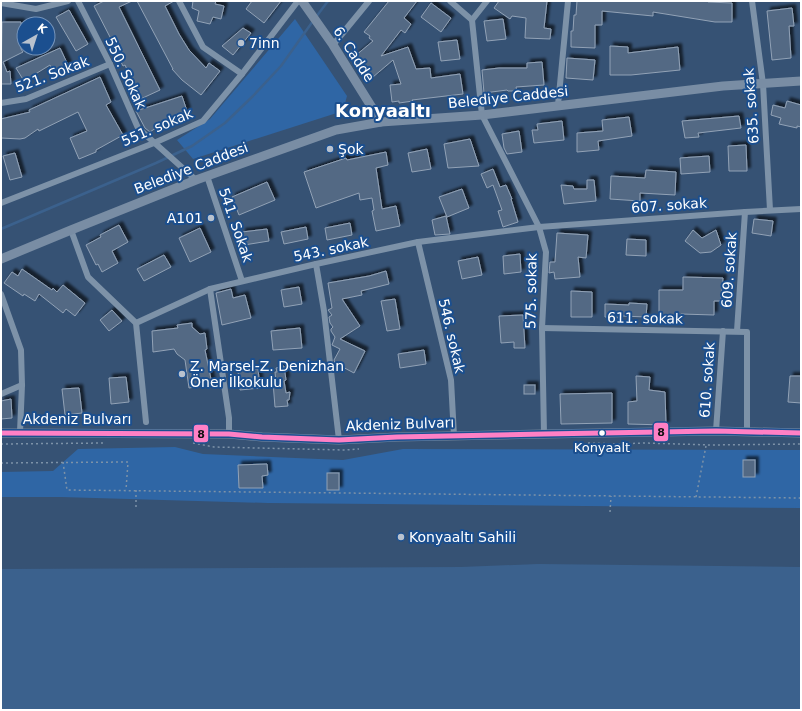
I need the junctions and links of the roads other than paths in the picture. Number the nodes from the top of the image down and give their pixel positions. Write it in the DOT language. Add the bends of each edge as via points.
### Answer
graph roads {
  1 [pos="68,1"];
  2 [pos="78,1"];
  3 [pos="179,1"];
  4 [pos="298,1"];
  5 [pos="302,1"];
  6 [pos="369,1"];
  7 [pos="450,1"];
  8 [pos="487,1"];
  9 [pos="568,1"];
  10 [pos="752,1"];
  11 [pos="1,3"];
  12 [pos="472,20"];
  13 [pos="333,45"];
  14 [pos="110,64"];
  15 [pos="242,74"];
  16 [pos="801,81"];
  17 [pos="763,84"];
  18 [pos="1,104"];
  19 [pos="558,105"];
  20 [pos="482,115"];
  21 [pos="381,122"];
  22 [pos="154,143"];
  23 [pos="207,176"];
  24 [pos="196,180"];
  25 [pos="1,203"];
  26 [pos="801,209"];
  27 [pos="770,210"];
  28 [pos="745,212"];
  29 [pos="539,227"];
  30 [pos="71,230"];
  31 [pos="418,242"];
  32 [pos="1,259"];
  33 [pos="316,264"];
  34 [pos="242,281"];
  35 [pos="210,288"];
  36 [pos="1,294"];
  37 [pos="136,323"];
  38 [pos="542,328"];
  39 [pos="722,331"];
  40 [pos="737,331"];
  41 [pos="22,385"];
  42 [pos="1,394"];
  43 [pos="146,422"];
  44 [pos="716,431"];
  45 [pos="20,432"];
  46 [pos="801,432"];
  47 [pos="1,433"];
  48 [pos="747,433"];
  49 [pos="229,434"];
  50 [pos="544,434"];
  51 [pos="454,436"];
  52 [pos="338,440"];
  1 -- 11 [label="street" via="36,9"];
  2 -- 14 [label="street, 550. Sokak"];
  3 -- 15 [label="street" via="203,47"];
  4 -- 15 [label="street, 551. sokak"];
  5 -- 13 [label="main road, 6. Cadde"];
  6 -- 13 [label="street"];
  7 -- 12 [label="street"];
  8 -- 12 [label="street"];
  9 -- 19 [label="street"];
  10 -- 17 [label="street, 635. sokak"];
  12 -- 20 [label="street"];
  13 -- 21 [label="main road, 6. Cadde"];
  14 -- 18 [label="street, 521. Sokak" via="26,99"];
  14 -- 22 [label="street, 550. Sokak" via="138,128"];
  15 -- 22 [label="street, 551. sokak" via="203,121"];
  16 -- 17 [label="main road, Belediye Caddesi"];
  17 -- 19 [label="main road, Belediye Caddesi" via="723,86"];
  17 -- 27 [label="street, 635. sokak"];
  19 -- 20 [label="main road, Belediye Caddesi"];
  20 -- 21 [label="main road, Belediye Caddesi"];
  20 -- 29 [label="street, 575. sokak"];
  21 -- 23 [label="main road, Belediye Caddesi" via="336,130"];
  22 -- 24 [label="street, 550. Sokak"];
  22 -- 25 [label="street, 551. sokak"];
  23 -- 24 [label="main road, Belediye Caddesi"];
  23 -- 34 [label="street, 541. Sokak"];
  24 -- 30 [label="main road, Belediye Caddesi"];
  26 -- 27 [label="street, 607. sokak"];
  27 -- 28 [label="street, 607. sokak"];
  28 -- 29 [label="street, 607. sokak"];
  28 -- 40 [label="street, 609. sokak"];
  29 -- 31 [label="street, 543. sokak"];
  29 -- 38 [label="street, 575. sokak" via="546,252"];
  30 -- 32 [label="main road, Belediye Caddesi"];
  30 -- 37 [label="street" via="88,277"];
  31 -- 33 [label="street, 543. sokak"];
  31 -- 51 [label="street, 546. sokak" via="451,380"];
  33 -- 34 [label="street, 543. sokak"];
  33 -- 52 [label="street" via="324,311"];
  34 -- 35 [label="street, 543. sokak"];
  35 -- 37 [label="street, 543. sokak"];
  35 -- 49 [label="street" via="229,418"];
  36 -- 41 [label="street" via="21,350"];
  37 -- 43 [label="street"];
  38 -- 39 [label="street, 611. sokak"];
  38 -- 50 [label="street, 575. sokak"];
  39 -- 40 [label="street, 611. sokak"];
  39 -- 44 [label="street, 610. sokak"];
  40 -- 48 [label="street, 611. sokak" via="747,332"];
  41 -- 42 [label="street"];
  41 -- 45 [label="street"];
  44 -- 48 [label="main road, Akdeniz Bulvarı"];
  44 -- 50 [label="main road, Akdeniz Bulvarı"];
  45 -- 47 [label="main road, Akdeniz Bulvarı"];
  45 -- 49 [label="main road, Akdeniz Bulvarı"];
  46 -- 48 [label="main road, Akdeniz Bulvarı"];
  49 -- 52 [label="main road, Akdeniz Bulvarı"];
  50 -- 51 [label="main road, Akdeniz Bulvarı"];
  51 -- 52 [label="main road, Akdeniz Bulvarı"];
}
